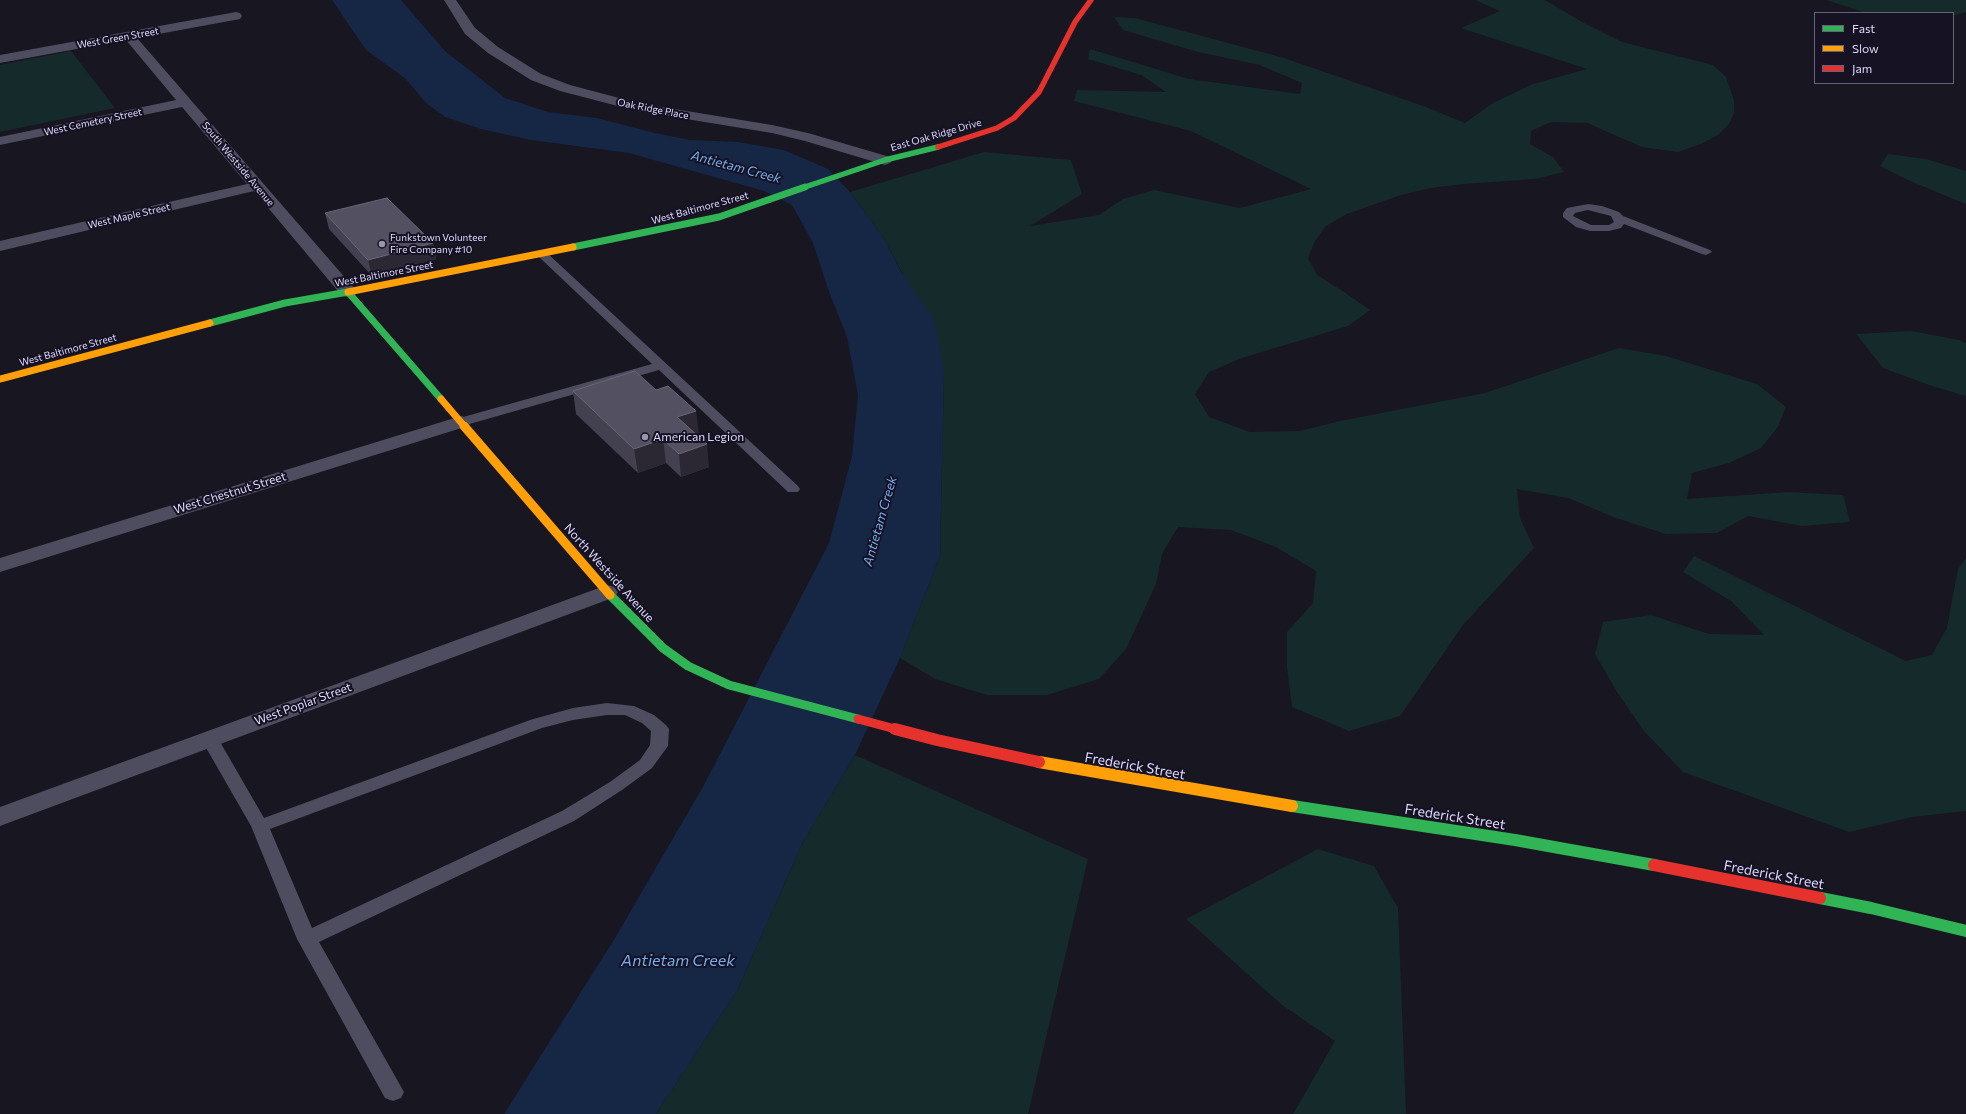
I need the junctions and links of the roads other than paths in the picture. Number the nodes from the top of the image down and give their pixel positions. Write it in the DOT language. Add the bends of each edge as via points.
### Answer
graph roads {
  1 [pos="450,0"];
  2 [pos="1091,0"];
  3 [pos="236,16"];
  4 [pos="129,36"];
  5 [pos="0,60"];
  6 [pos="186,102"];
  7 [pos="0,141"];
  8 [pos="886,160"];
  9 [pos="257,186"];
  10 [pos="773,199"];
  11 [pos="1619,218"];
  12 [pos="0,246"];
  13 [pos="1706,252"];
  14 [pos="542,254"];
  15 [pos="348,292"];
  16 [pos="660,366"];
  17 [pos="0,380"];
  18 [pos="461,422"];
  19 [pos="793,489"];
  20 [pos="0,565"];
  21 [pos="607,592"];
  22 [pos="210,739"];
  23 [pos="937,740"];
  24 [pos="0,817"];
  25 [pos="260,826"];
  26 [pos="1966,931"];
  27 [pos="307,940"];
  28 [pos="393,1092"];
  1 -- 8 [label="street, Oak Ridge Place" via="470,31 493,50 536,77 565,88 637,107 808,137"];
  2 -- 8 [label="main road, East Oak Ridge Drive" via="1075,22 1039,92 1014,118 997,128 970,138"];
  3 -- 4 [label="street, West Green Street"];
  4 -- 5 [label="street, West Green Street"];
  4 -- 6 [label="street, South Westside Avenue"];
  6 -- 7 [label="street, West Cemetery Street"];
  6 -- 9 [label="street, South Westside Avenue"];
  8 -- 10 [label="main road, East Oak Ridge Drive"];
  9 -- 12 [label="street, West Maple Street"];
  9 -- 15 [label="street, South Westside Avenue"];
  10 -- 14 [label="main road, West Baltimore Street" via="719,217"];
  11 -- 13 [label="lane"];
  14 -- 15 [label="main road, West Baltimore Street"];
  14 -- 16 [label="lane"];
  15 -- 17 [label="main road, West Baltimore Street" via="285,303"];
  15 -- 18 [label="main road, North Westside Avenue"];
  16 -- 18 [label="lane"];
  16 -- 19 [label="lane"];
  18 -- 20 [label="street, West Chestnut Street"];
  18 -- 21 [label="main road, North Westside Avenue"];
  21 -- 22 [label="street, West Poplar Street"];
  21 -- 23 [label="main road, North Westside Avenue" via="663,648 688,666 729,685"];
  22 -- 24 [label="street, West Poplar Street"];
  22 -- 25 [label="lane"];
  23 -- 26 [label="main road, Frederick Street" via="1089,772 1645,863 1864,907"];
  25 -- 27 [label="lane"];
  25 -- 27 [label="lane" via="536,724 573,714 607,709 628,710 660,728 659,746 646,764 568,816"];
  27 -- 28 [label="lane"];
}
